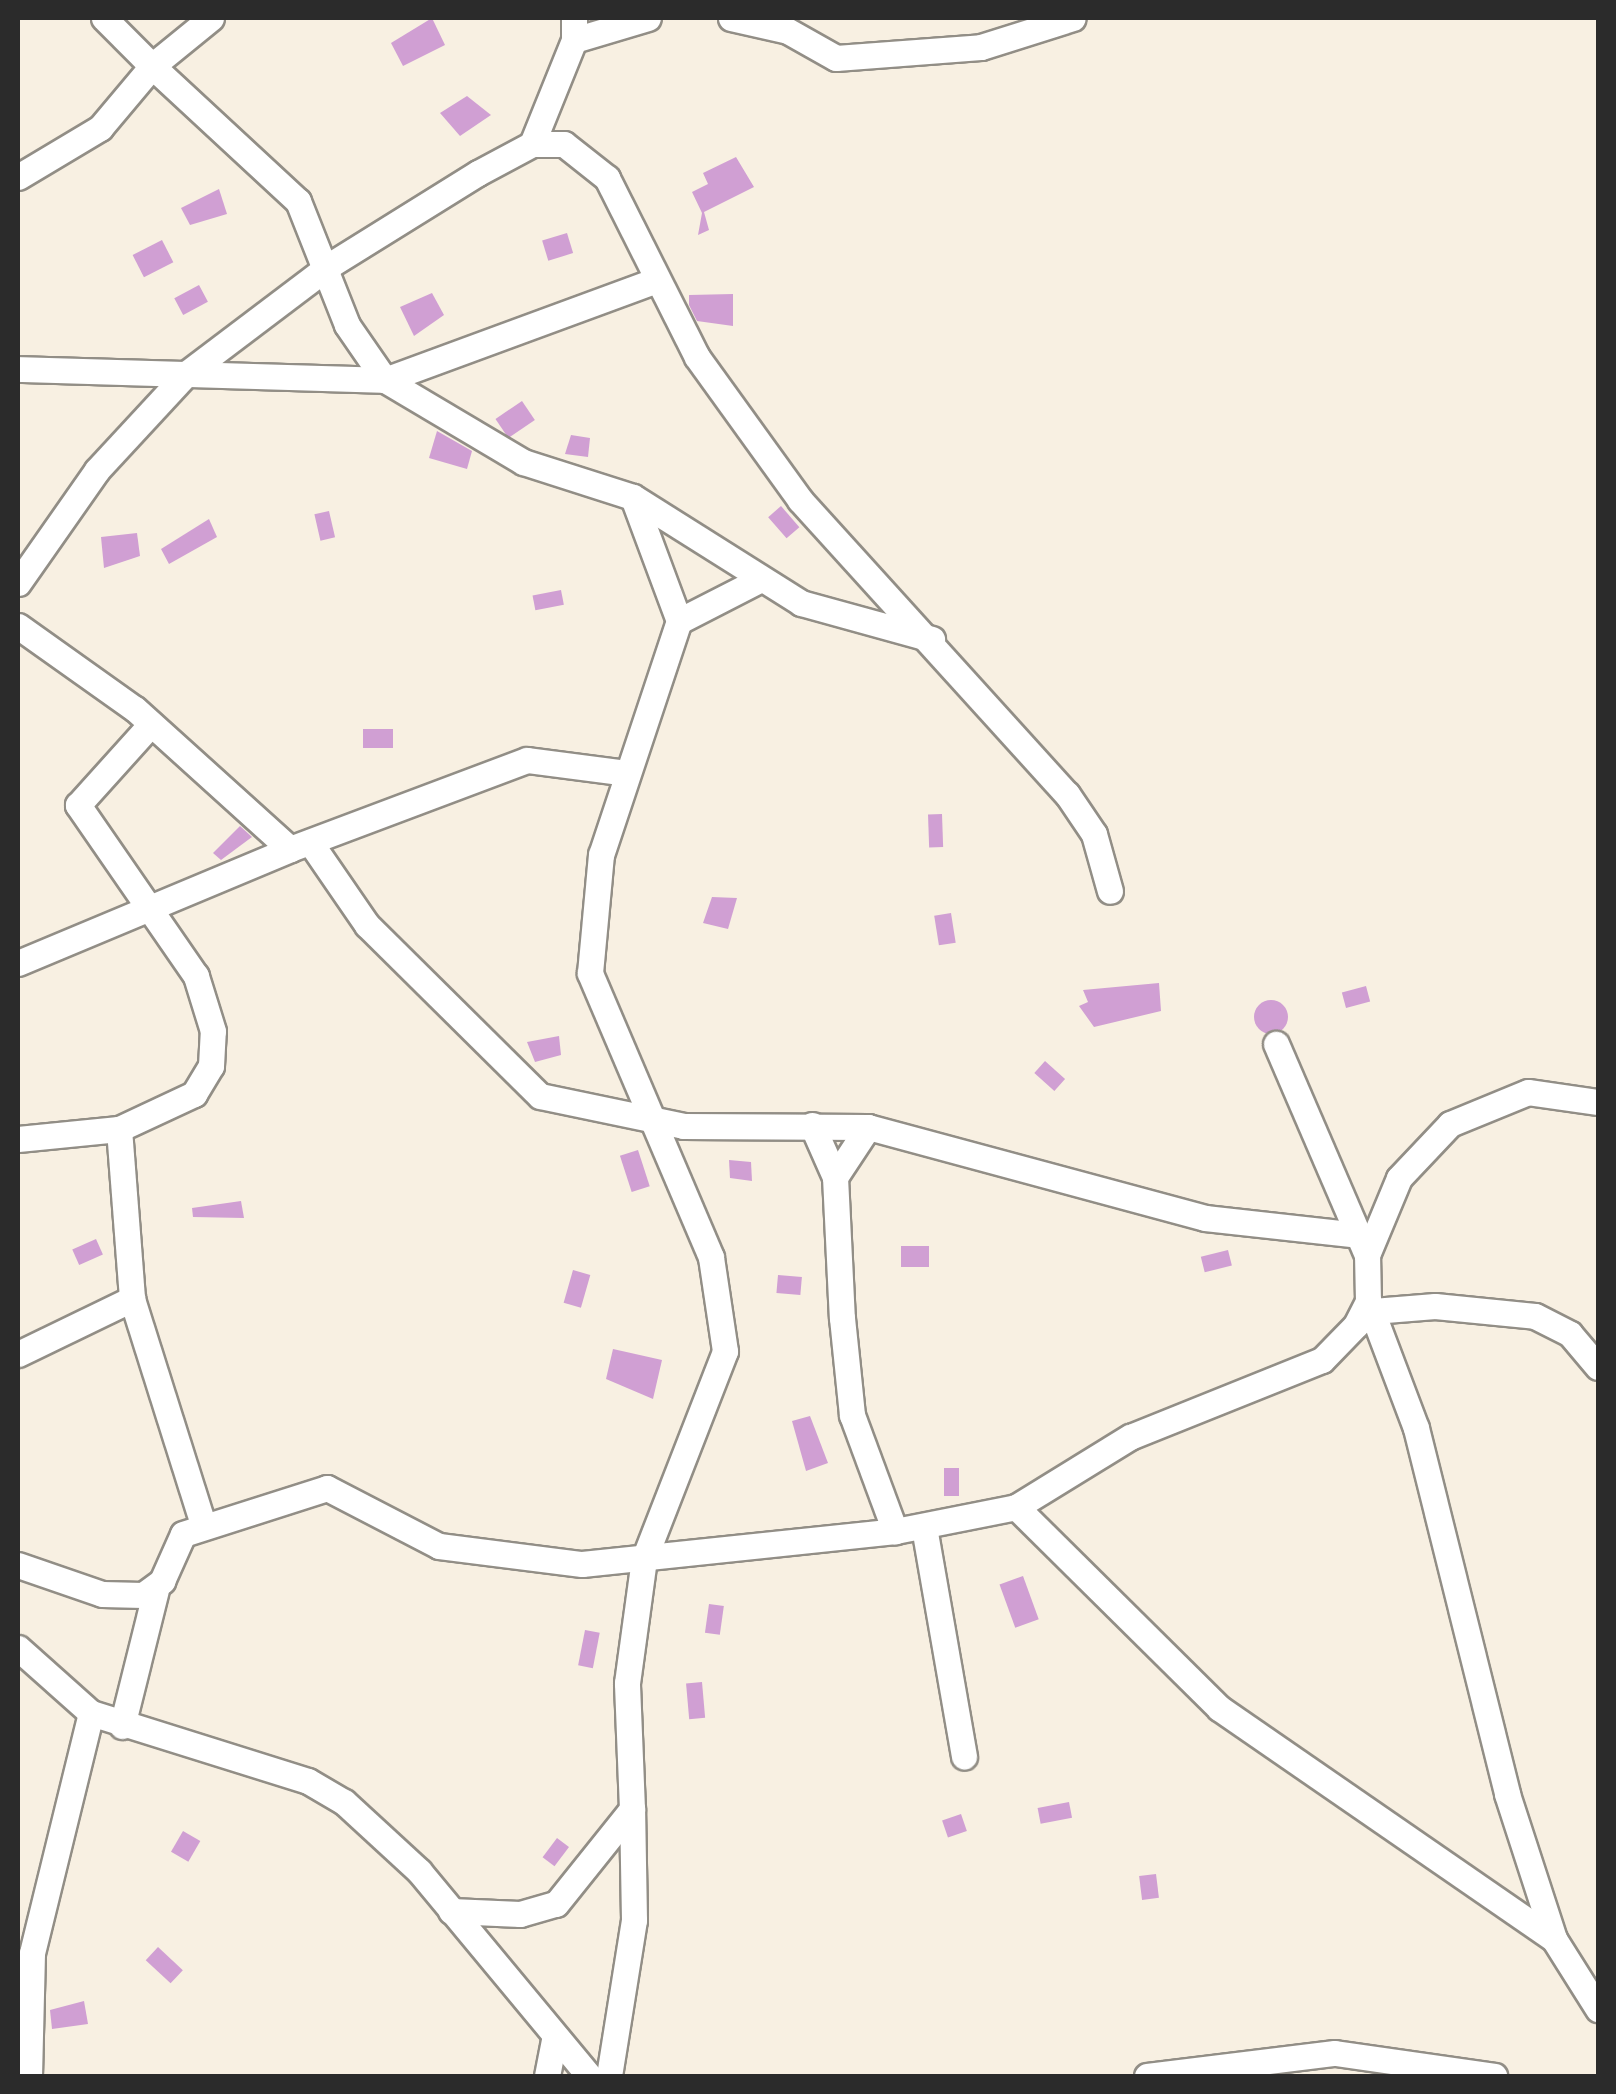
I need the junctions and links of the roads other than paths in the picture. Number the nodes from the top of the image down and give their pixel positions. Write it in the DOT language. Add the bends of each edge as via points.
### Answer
graph roads {
  1 [pos="104,18"];
  2 [pos="211,18"];
  3 [pos="648,18"];
  4 [pos="731,18"];
  5 [pos="1073,18"];
  6 [pos="780,24"];
  7 [pos="574,29"];
  8 [pos="152,66"];
  9 [pos="532,144"];
  10 [pos="18,177"];
  11 [pos="330,265"];
  12 [pos="657,280"];
  13 [pos="18,369"];
  14 [pos="186,374"];
  15 [pos="385,380"];
  16 [pos="634,497"];
  17 [pos="758,581"];
  18 [pos="18,583"];
  19 [pos="679,621"];
  20 [pos="18,626"];
  21 [pos="932,639"];
  22 [pos="151,724"];
  23 [pos="628,773"];
  24 [pos="300,846"];
  25 [pos="1110,891"];
  26 [pos="152,908"];
  27 [pos="18,963"];
  28 [pos="1276,1044"];
  29 [pos="1598,1102"];
  30 [pos="652,1116"];
  31 [pos="812,1125"];
  32 [pos="868,1127"];
  33 [pos="119,1129"];
  34 [pos="18,1139"];
  35 [pos="835,1178"];
  36 [pos="1364,1245"];
  37 [pos="132,1299"];
  38 [pos="1370,1306"];
  39 [pos="18,1354"];
  40 [pos="1598,1366"];
  41 [pos="1016,1507"];
  42 [pos="203,1524"];
  43 [pos="924,1526"];
  44 [pos="896,1531"];
  45 [pos="644,1559"];
  46 [pos="18,1565"];
  47 [pos="156,1590"];
  48 [pos="18,1648"];
  49 [pos="90,1712"];
  50 [pos="122,1726"];
  51 [pos="964,1757"];
  52 [pos="632,1809"];
  53 [pos="451,1911"];
  54 [pos="1554,1939"];
  55 [pos="1598,2009"];
  56 [pos="554,2041"];
  57 [pos="29,2076"];
  58 [pos="547,2076"];
  59 [pos="589,2076"];
  60 [pos="609,2076"];
  61 [pos="1147,2076"];
  62 [pos="1494,2076"];
  1 -- 8 [label="street"];
  2 -- 8 [label="street"];
  3 -- 7 [label="street"];
  4 -- 6 [label="street"];
  5 -- 6 [label="street" via="1030,36 925,56 821,56"];
  7 -- 9 [label="street"];
  8 -- 10 [label="street" via="100,128"];
  8 -- 11 [label="street" via="298,201"];
  9 -- 11 [label="street"];
  9 -- 12 [label="street" via="564,144 607,178"];
  11 -- 14 [label="street"];
  11 -- 15 [label="street" via="347,325"];
  12 -- 15 [label="street"];
  12 -- 21 [label="street" via="749,434"];
  13 -- 14 [label="street"];
  14 -- 15 [label="street"];
  14 -- 18 [label="street" via="97,470"];
  15 -- 16 [label="street" via="522,462"];
  16 -- 17 [label="street"];
  16 -- 19 [label="street"];
  17 -- 19 [label="street"];
  17 -- 21 [label="street" via="861,623"];
  19 -- 23 [label="street"];
  20 -- 22 [label="street"];
  21 -- 25 [label="street" via="1067,794 1094,834"];
  22 -- 24 [label="street"];
  22 -- 26 [label="street" via="78,804"];
  23 -- 24 [label="street" via="527,760"];
  23 -- 30 [label="street" via="587,936 597,994"];
  24 -- 26 [label="street"];
  24 -- 30 [label="street" via="515,1081 567,1104"];
  26 -- 27 [label="street"];
  26 -- 33 [label="street" via="196,976 215,1046 194,1094"];
  28 -- 36 [label="street"];
  29 -- 36 [label="street" via="1528,1092 1450,1124 1399,1178"];
  30 -- 31 [label="street" via="708,1128"];
  30 -- 45 [label="street" via="711,1257 726,1319 716,1388"];
  31 -- 32 [label="street"];
  31 -- 35 [label="street"];
  32 -- 35 [label="street"];
  32 -- 36 [label="street" via="1205,1218"];
  33 -- 34 [label="street"];
  33 -- 37 [label="street"];
  35 -- 44 [label="street" via="849,1397"];
  36 -- 38 [label="street"];
  37 -- 39 [label="street"];
  37 -- 42 [label="street"];
  38 -- 40 [label="street" via="1535,1316 1570,1334"];
  38 -- 41 [label="street" via="1322,1360 1250,1396 1130,1437"];
  38 -- 54 [label="street" via="1416,1428 1507,1794"];
  41 -- 43 [label="street"];
  41 -- 54 [label="street" via="1218,1708"];
  42 -- 45 [label="street" via="327,1488 439,1546 582,1564"];
  42 -- 47 [label="street" via="174,1542"];
  43 -- 44 [label="street"];
  43 -- 51 [label="street"];
  44 -- 45 [label="street"];
  45 -- 52 [label="street" via="628,1683"];
  46 -- 47 [label="street" via="102,1594"];
  47 -- 50 [label="street"];
  48 -- 49 [label="street"];
  49 -- 50 [label="street"];
  49 -- 57 [label="street" via="32,1954"];
  50 -- 53 [label="street" via="308,1781 385,1836"];
  52 -- 53 [label="street" via="556,1904 520,1914"];
  52 -- 60 [label="street" via="634,1920"];
  53 -- 56 [label="street"];
  54 -- 55 [label="street"];
  56 -- 58 [label="street"];
  56 -- 59 [label="street"];
  61 -- 62 [label="street" via="1335,2052"];
}
